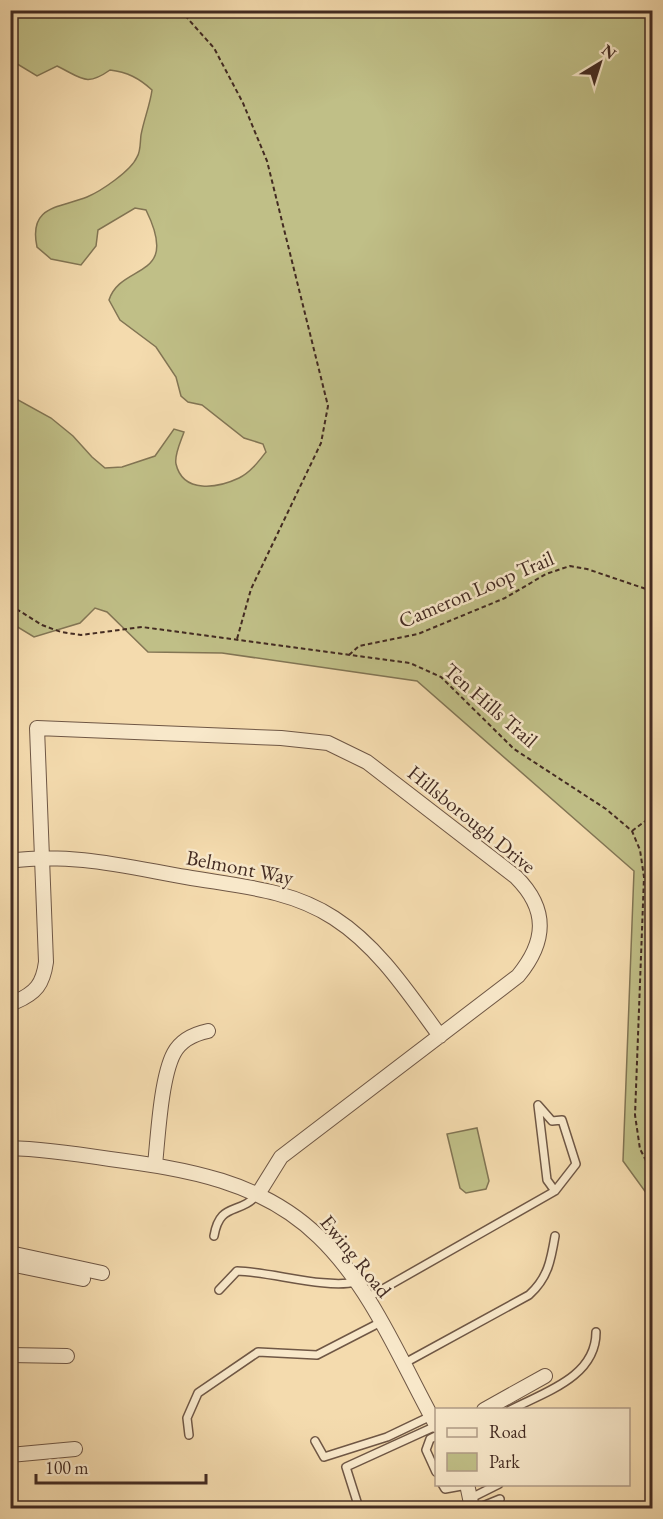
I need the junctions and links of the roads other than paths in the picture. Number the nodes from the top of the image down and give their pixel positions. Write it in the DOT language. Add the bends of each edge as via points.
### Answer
graph roads {
  1 [pos="42,858"];
  2 [pos="10,861"];
  3 [pos="15,1002"];
  4 [pos="208,1031"];
  5 [pos="440,1036"];
  6 [pos="10,1148"];
  7 [pos="154,1165"];
  8 [pos="555,1191"];
  9 [pos="258,1194"];
  10 [pos="214,1236"];
  11 [pos="555,1236"];
  12 [pos="10,1254"];
  13 [pos="10,1264"];
  14 [pos="102,1272"];
  15 [pos="83,1279"];
  16 [pos="356,1282"];
  17 [pos="219,1290"];
  18 [pos="367,1298"];
  19 [pos="381,1322"];
  20 [pos="596,1332"];
  21 [pos="10,1355"];
  22 [pos="67,1356"];
  23 [pos="403,1364"];
  24 [pos="545,1376"];
  25 [pos="488,1408"];
  26 [pos="514,1408"];
  27 [pos="435,1422"];
  28 [pos="189,1435"];
  29 [pos="435,1437"];
  30 [pos="315,1441"];
  31 [pos="75,1449"];
  32 [pos="10,1455"];
  33 [pos="435,1470"];
  34 [pos="443,1486"];
  35 [pos="497,1486"];
  36 [pos="471,1497"];
  37 [pos="500,1499"];
  38 [pos="360,1508"];
  1 -- 2 [label="street, Belmont Way"];
  1 -- 3 [label="street" via="45,972 37,990"];
  1 -- 5 [label="street, Belmont Way" via="135,868 273,892 305,902 363,940"];
  1 -- 5 [label="street, Hillsborough Drive" via="37,728 315,740 340,747 376,769 516,878 538,911 540,934 533,957 518,976"];
  4 -- 7 [label="street" via="188,1038 174,1053 167,1074"];
  5 -- 9 [label="street, Hillsborough Drive" via="282,1156"];
  6 -- 7 [label="street, Ewing Road"];
  7 -- 9 [label="street, Ewing Road" via="217,1178"];
  8 -- 8 [label="lane" via="576,1164 562,1120 552,1121 538,1105 547,1180"];
  8 -- 18 [label="lane"];
  9 -- 10 [label="lane" via="250,1203 225,1212 217,1221"];
  9 -- 16 [label="street, Ewing Road" via="293,1215 320,1238"];
  11 -- 23 [label="lane" via="550,1265 541,1284 529,1295"];
  12 -- 14 [label="street"];
  13 -- 15 [label="street"];
  16 -- 17 [label="lane" via="342,1285 237,1271"];
  16 -- 18 [label="street, Ewing Road"];
  18 -- 19 [label="street, Ewing Road"];
  19 -- 23 [label="street, Ewing Road"];
  19 -- 28 [label="lane" via="317,1355 258,1352 198,1393 188,1418"];
  20 -- 26 [label="lane" via="596,1346 573,1377"];
  21 -- 22 [label="street"];
  23 -- 27 [label="street, Ewing Road"];
  24 -- 25 [label="street"];
  27 -- 30 [label="lane" via="324,1457"];
  27 -- 38 [label="lane" via="346,1467"];
  29 -- 33 [label="lane" via="426,1450"];
  31 -- 32 [label="street"];
  34 -- 36 [label="lane"];
  35 -- 36 [label="lane"];
  36 -- 37 [label="lane"];
}
